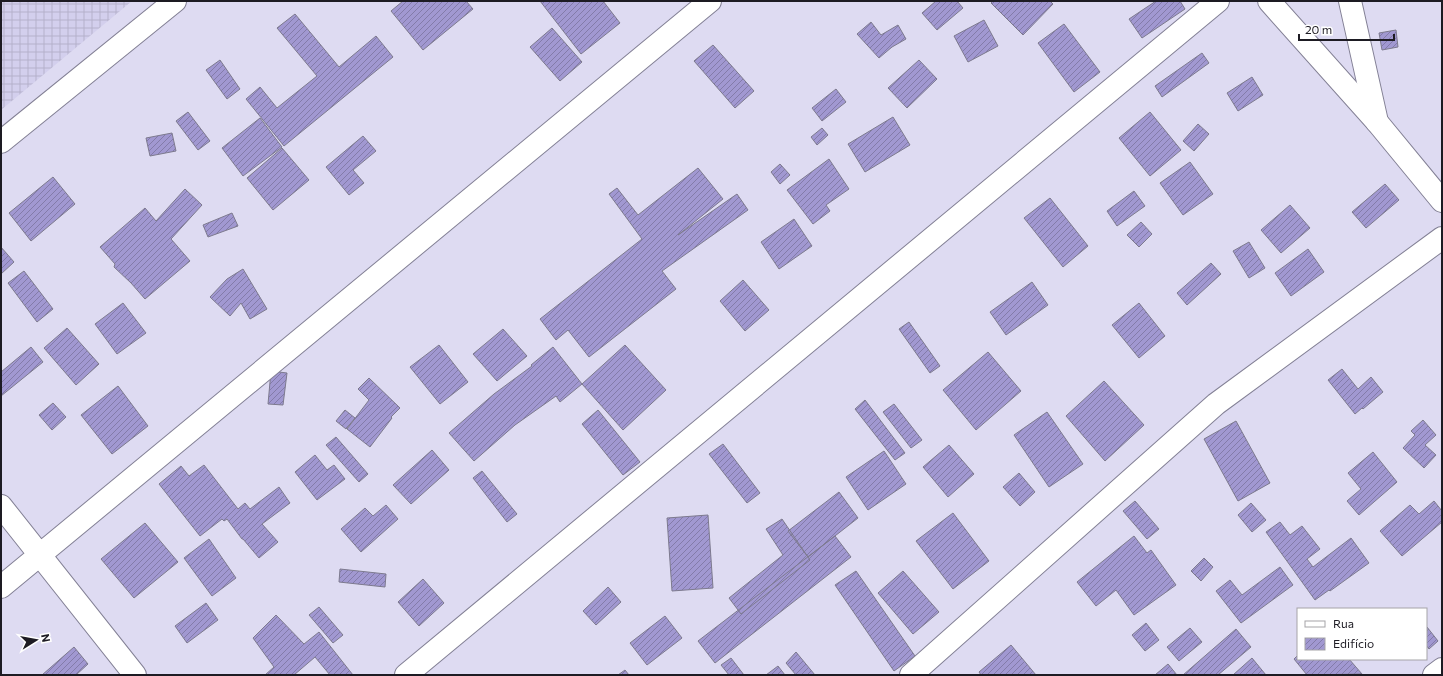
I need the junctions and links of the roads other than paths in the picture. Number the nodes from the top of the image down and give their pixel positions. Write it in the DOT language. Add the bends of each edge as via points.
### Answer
graph roads {
  1 [pos="175,1"];
  2 [pos="710,1"];
  3 [pos="1218,1"];
  4 [pos="1269,1"];
  5 [pos="1350,1"];
  6 [pos="1377,122"];
  7 [pos="1,142"];
  8 [pos="1442,201"];
  9 [pos="1442,238"];
  10 [pos="1,506"];
  11 [pos="40,555"];
  12 [pos="1,587"];
  13 [pos="1442,669"];
  14 [pos="135,675"];
  15 [pos="406,675"];
  16 [pos="911,675"];
  17 [pos="1434,675"];
  1 -- 7 [label="street"];
  2 -- 11 [label="street"];
  3 -- 15 [label="street"];
  4 -- 6 [label="street"];
  5 -- 6 [label="street"];
  6 -- 8 [label="street"];
  9 -- 16 [label="street" via="1216,404"];
  10 -- 11 [label="street"];
  11 -- 12 [label="street"];
  11 -- 14 [label="street"];
  13 -- 17 [label="street"];
}
